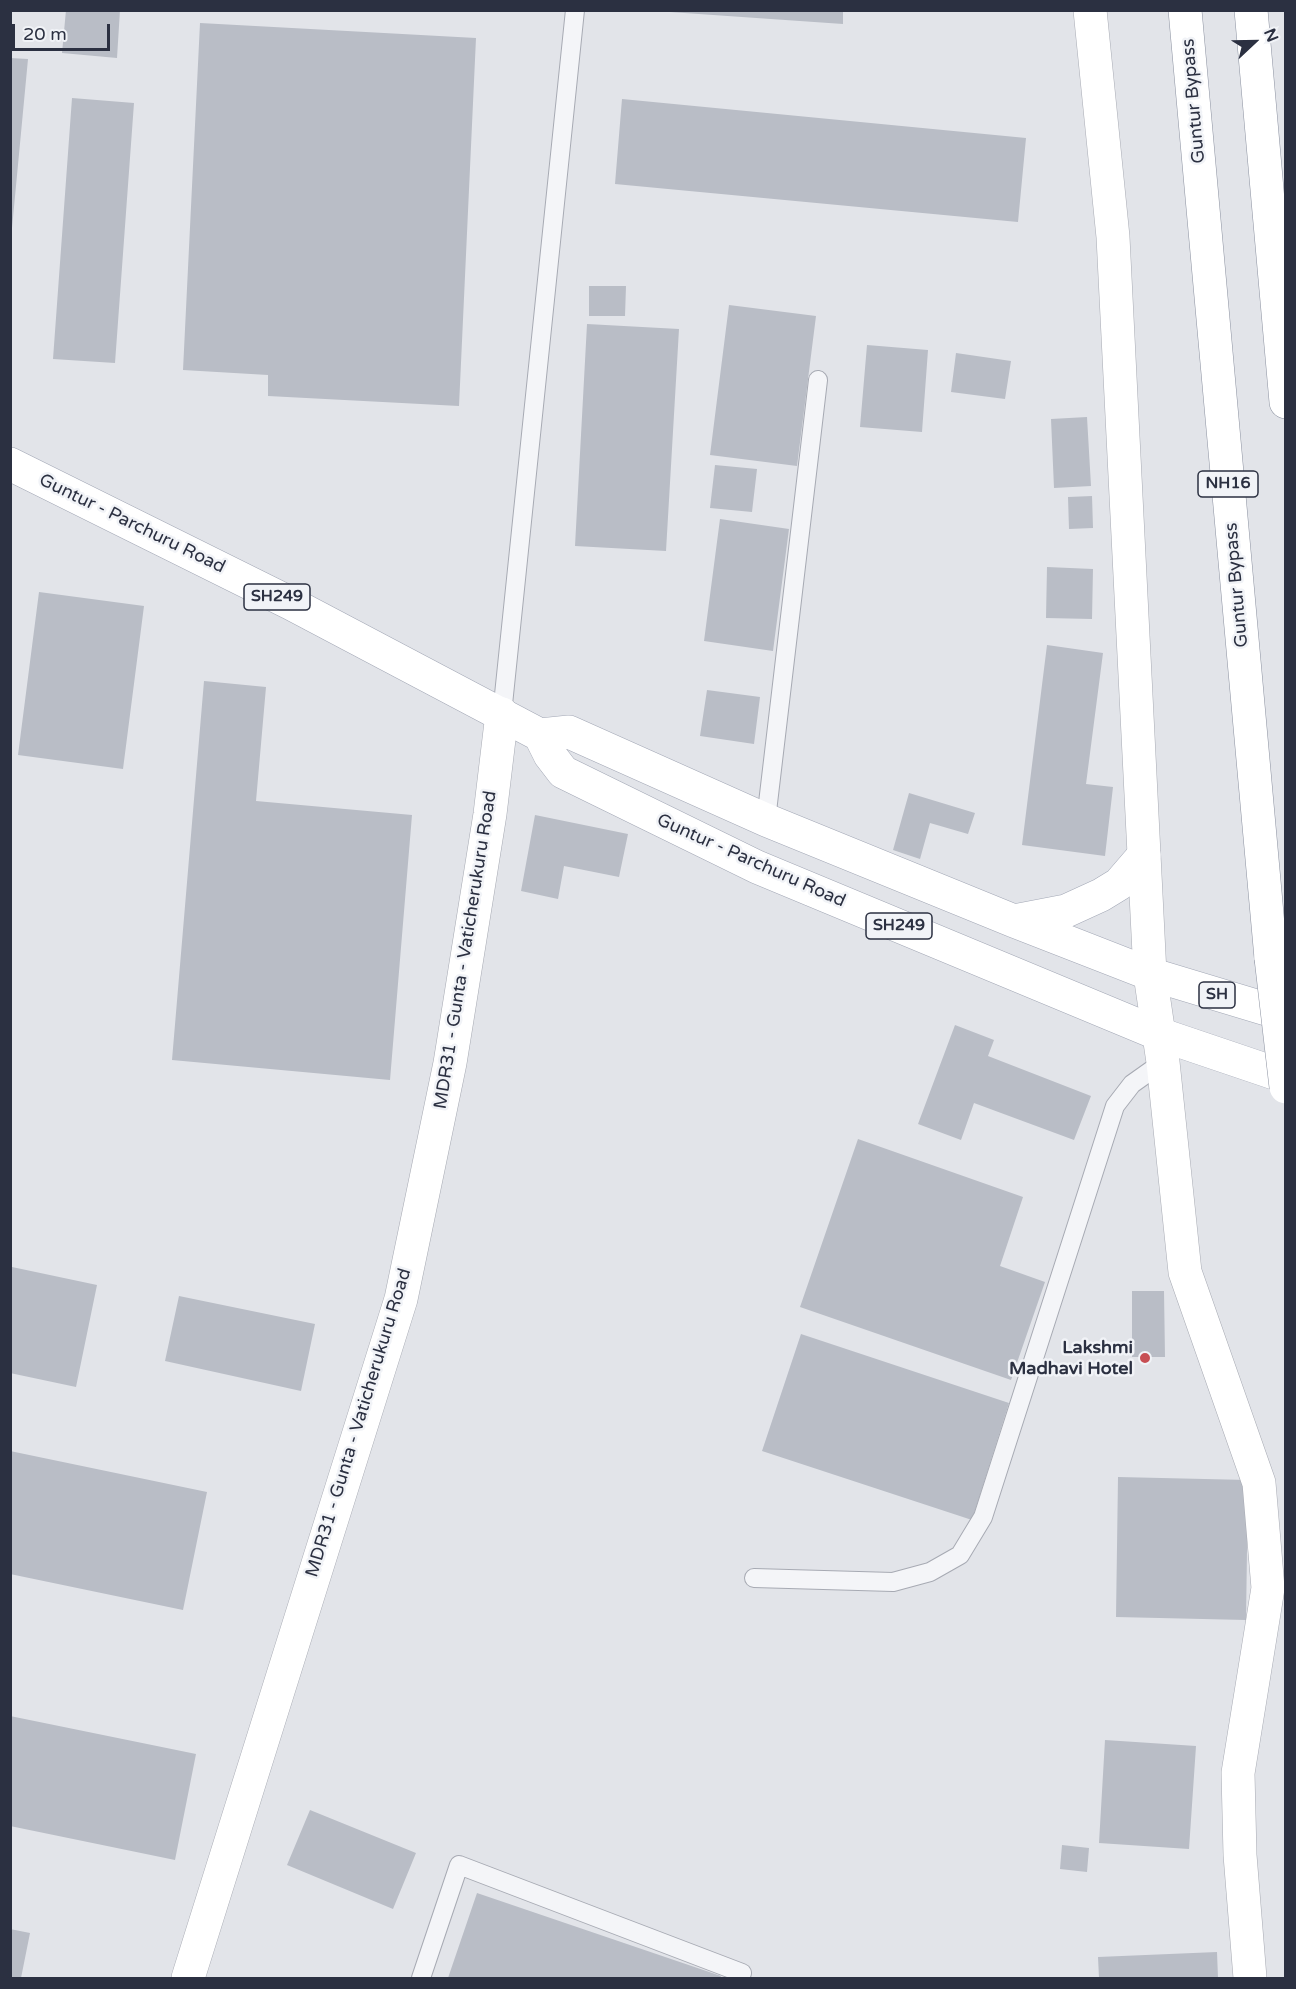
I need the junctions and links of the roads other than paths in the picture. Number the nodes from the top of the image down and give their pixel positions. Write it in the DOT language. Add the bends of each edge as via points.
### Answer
graph roads {
  1 [pos="575,10"];
  2 [pos="1090,10"];
  3 [pos="1185,10"];
  4 [pos="1251,10"];
  5 [pos="818,380"];
  6 [pos="1286,402"];
  7 [pos="10,464"];
  8 [pos="502,714"];
  9 [pos="540,735"];
  10 [pos="766,820"];
  11 [pos="1144,855"];
  12 [pos="1014,921"];
  13 [pos="1149,974"];
  14 [pos="1286,1015"];
  15 [pos="1161,1048"];
  16 [pos="1286,1077"];
  17 [pos="1286,1087"];
  18 [pos="754,1578"];
  19 [pos="188,1978"];
  20 [pos="421,1978"];
  21 [pos="740,1978"];
  22 [pos="1250,1978"];
  1 -- 8 [label="lane"];
  2 -- 11 [label="main road" via="1113,237"];
  3 -- 17 [label="main road, Guntur Bypass / NH16, bridge"];
  4 -- 6 [label="main road"];
  5 -- 10 [label="lane"];
  7 -- 8 [label="main road, Guntur - Parchuru Road / SH249"];
  8 -- 9 [label="main road, Guntur - Parchuru Road / SH249"];
  8 -- 19 [label="main road, MDR31 - Gunta - Vaticherukuru Road" via="450,1063 401,1299"];
  9 -- 10 [label="main road, SH249" via="569,732"];
  9 -- 15 [label="main road, Guntur - Parchuru Road / SH249" via="563,772 757,867"];
  10 -- 12 [label="main road, SH249"];
  11 -- 12 [label="main road" via="1119,884 1101,896 1066,911"];
  11 -- 13 [label="main road"];
  12 -- 13 [label="main road, SH249"];
  13 -- 14 [label="main road, SH"];
  13 -- 15 [label="main road"];
  15 -- 16 [label="main road, Guntur - Parchuru Road / SH249"];
  15 -- 18 [label="lane" via="1115,1107 983,1517 960,1555 930,1572 893,1582"];
  15 -- 22 [label="main road" via="1185,1272 1259,1483 1268,1588 1238,1773"];
  20 -- 21 [label="lane" via="459,1865 742,1973"];
}
